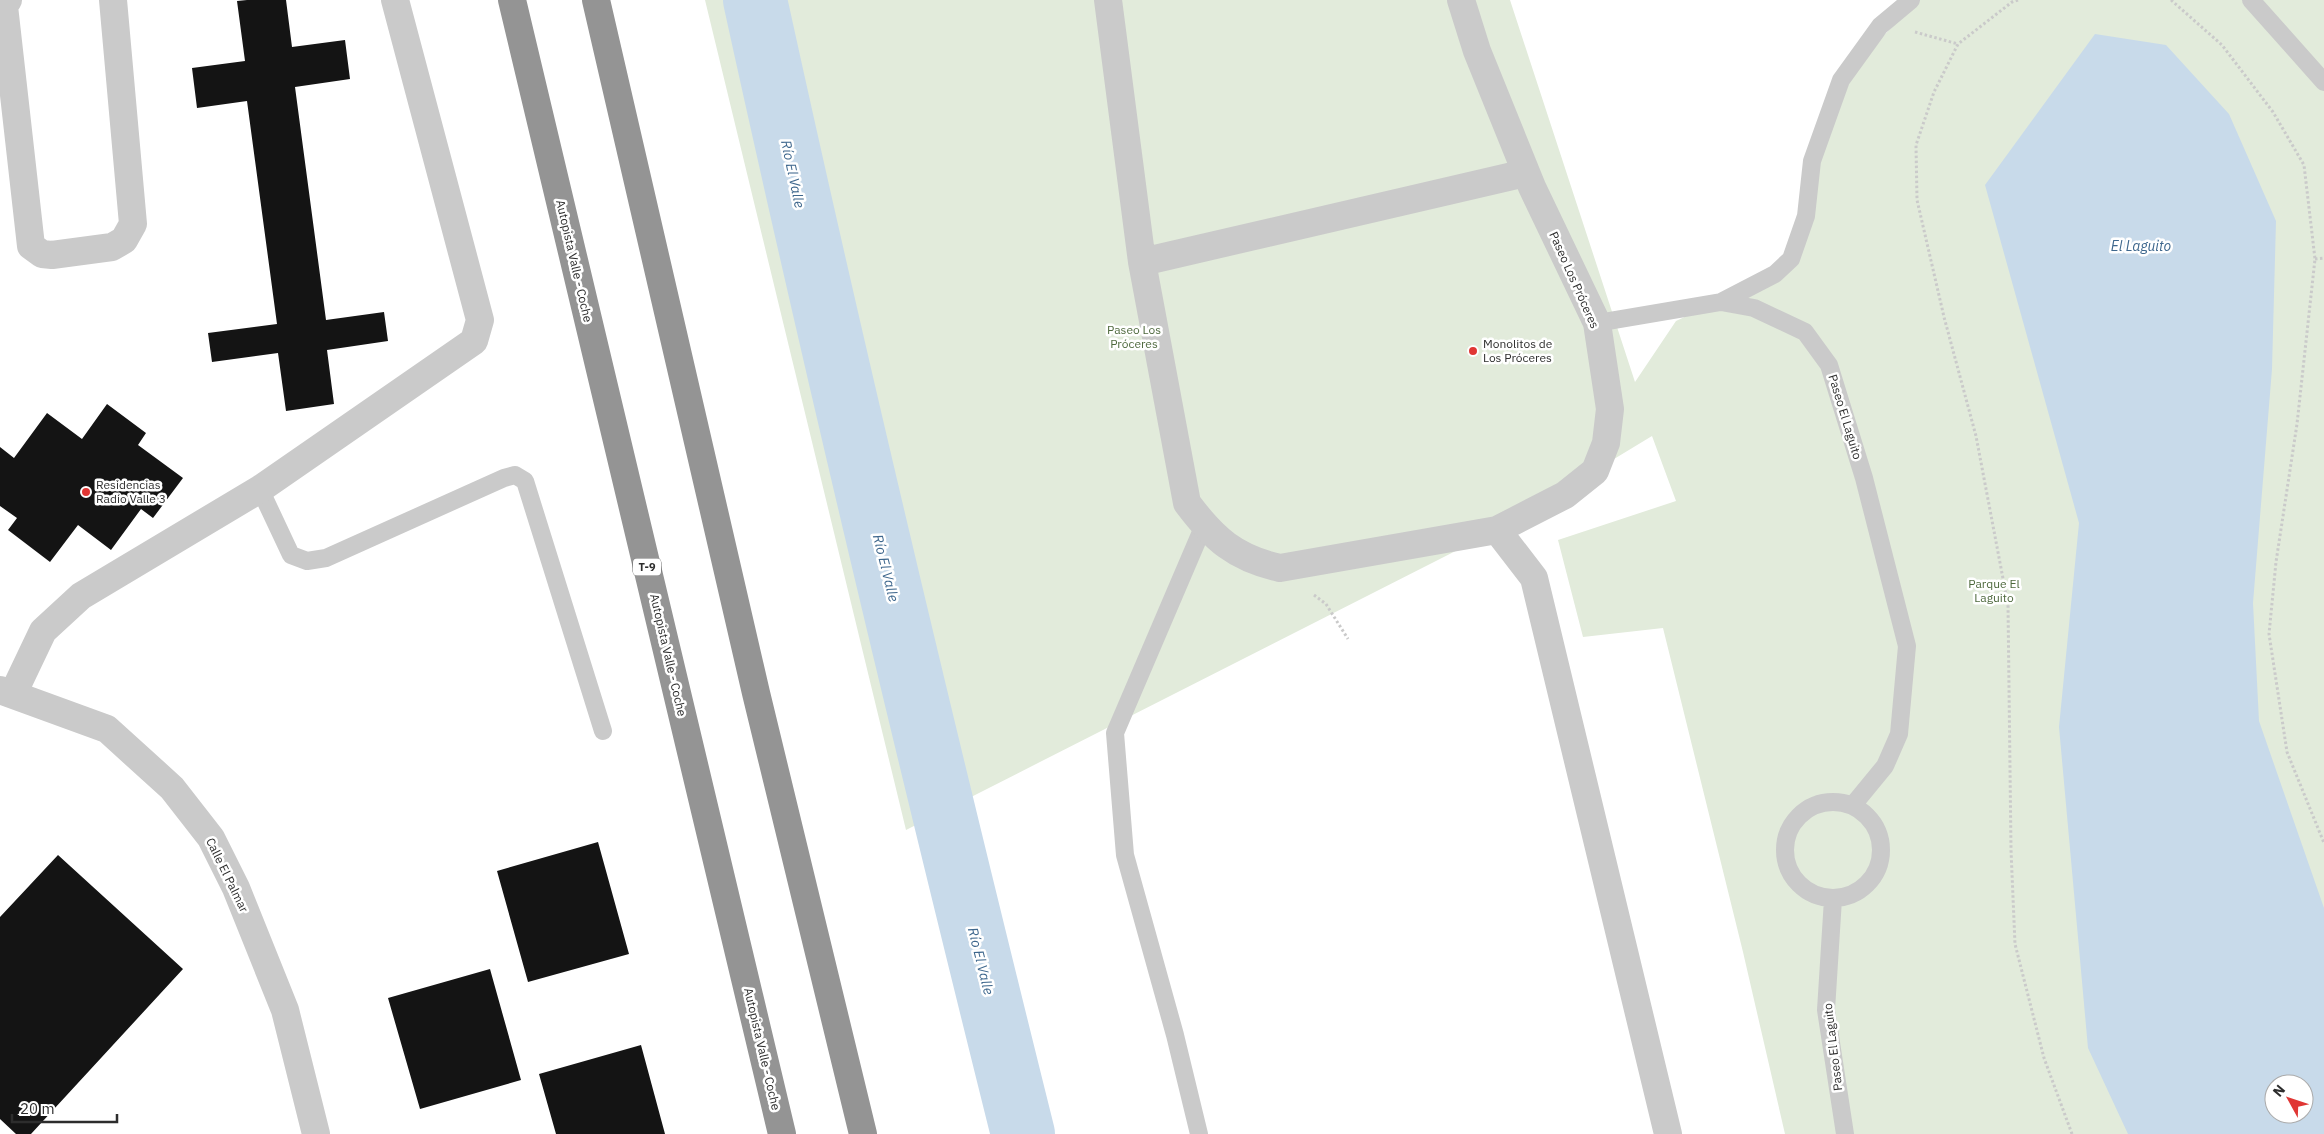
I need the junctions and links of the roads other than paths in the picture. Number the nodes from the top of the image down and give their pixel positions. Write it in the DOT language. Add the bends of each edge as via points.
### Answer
graph roads {
  1 [pos="8,0"];
  2 [pos="114,0"];
  3 [pos="395,0"];
  4 [pos="512,0"];
  5 [pos="596,0"];
  6 [pos="1108,0"];
  7 [pos="1461,0"];
  8 [pos="1911,0"];
  9 [pos="2251,0"];
  10 [pos="2324,82"];
  11 [pos="1526,173"];
  12 [pos="1142,262"];
  13 [pos="1722,302"];
  14 [pos="1596,323"];
  15 [pos="260,489"];
  16 [pos="1204,525"];
  17 [pos="1497,530"];
  18 [pos="6,692"];
  19 [pos="603,732"];
  20 [pos="1853,805"];
  21 [pos="1833,899"];
  22 [pos="316,1134"];
  23 [pos="782,1134"];
  24 [pos="863,1134"];
  25 [pos="1199,1134"];
  26 [pos="1668,1134"];
  27 [pos="1845,1134"];
  1 -- 2 [label="street" via="4,6 30,246 42,254 52,255 112,247 124,240 133,224"];
  3 -- 15 [label="street" via="480,320 474,341"];
  4 -- 23 [label="highway, Autopista Valle - Coche / T-9"];
  5 -- 24 [label="highway" via="756,692"];
  6 -- 12 [label="street, Paseo Los Próceres"];
  7 -- 11 [label="street, Paseo Los Próceres" via="1477,51"];
  8 -- 13 [label="lane" via="1880,26 1841,80 1812,161 1806,216 1791,259 1776,274"];
  9 -- 10 [label="lane"];
  11 -- 12 [label="street"];
  11 -- 14 [label="street, Paseo Los Próceres"];
  12 -- 16 [label="street, Paseo Los Próceres" via="1187,502"];
  13 -- 14 [label="lane"];
  13 -- 20 [label="lane, Paseo El Laguito" via="1754,308 1805,332 1829,365 1866,488 1907,646 1899,734 1884,766"];
  14 -- 17 [label="street, Paseo Los Próceres" via="1610,409 1606,443 1595,471 1565,495"];
  15 -- 18 [label="street" via="81,596 43,631"];
  15 -- 19 [label="lane" via="291,555 307,561 326,558 504,478 515,475 525,481"];
  16 -- 17 [label="street, Paseo Los Próceres" via="1231,549 1257,563 1280,568"];
  16 -- 25 [label="lane" via="1115,733 1125,855"];
  17 -- 26 [label="street" via="1534,578"];
  18 -- 22 [label="street, Calle El Palmar" via="107,729 172,788 211,838 236,888 285,1010"];
  20 -- 21 [label="lane" via="1866,813 1881,837 1879,867 1861,890"];
  20 -- 21 [label="lane" via="1838,801 1822,802 1808,808 1788,832 1784,848 1793,878 1818,896"];
  21 -- 27 [label="lane, Paseo El Laguito" via="1826,1010"];
}
